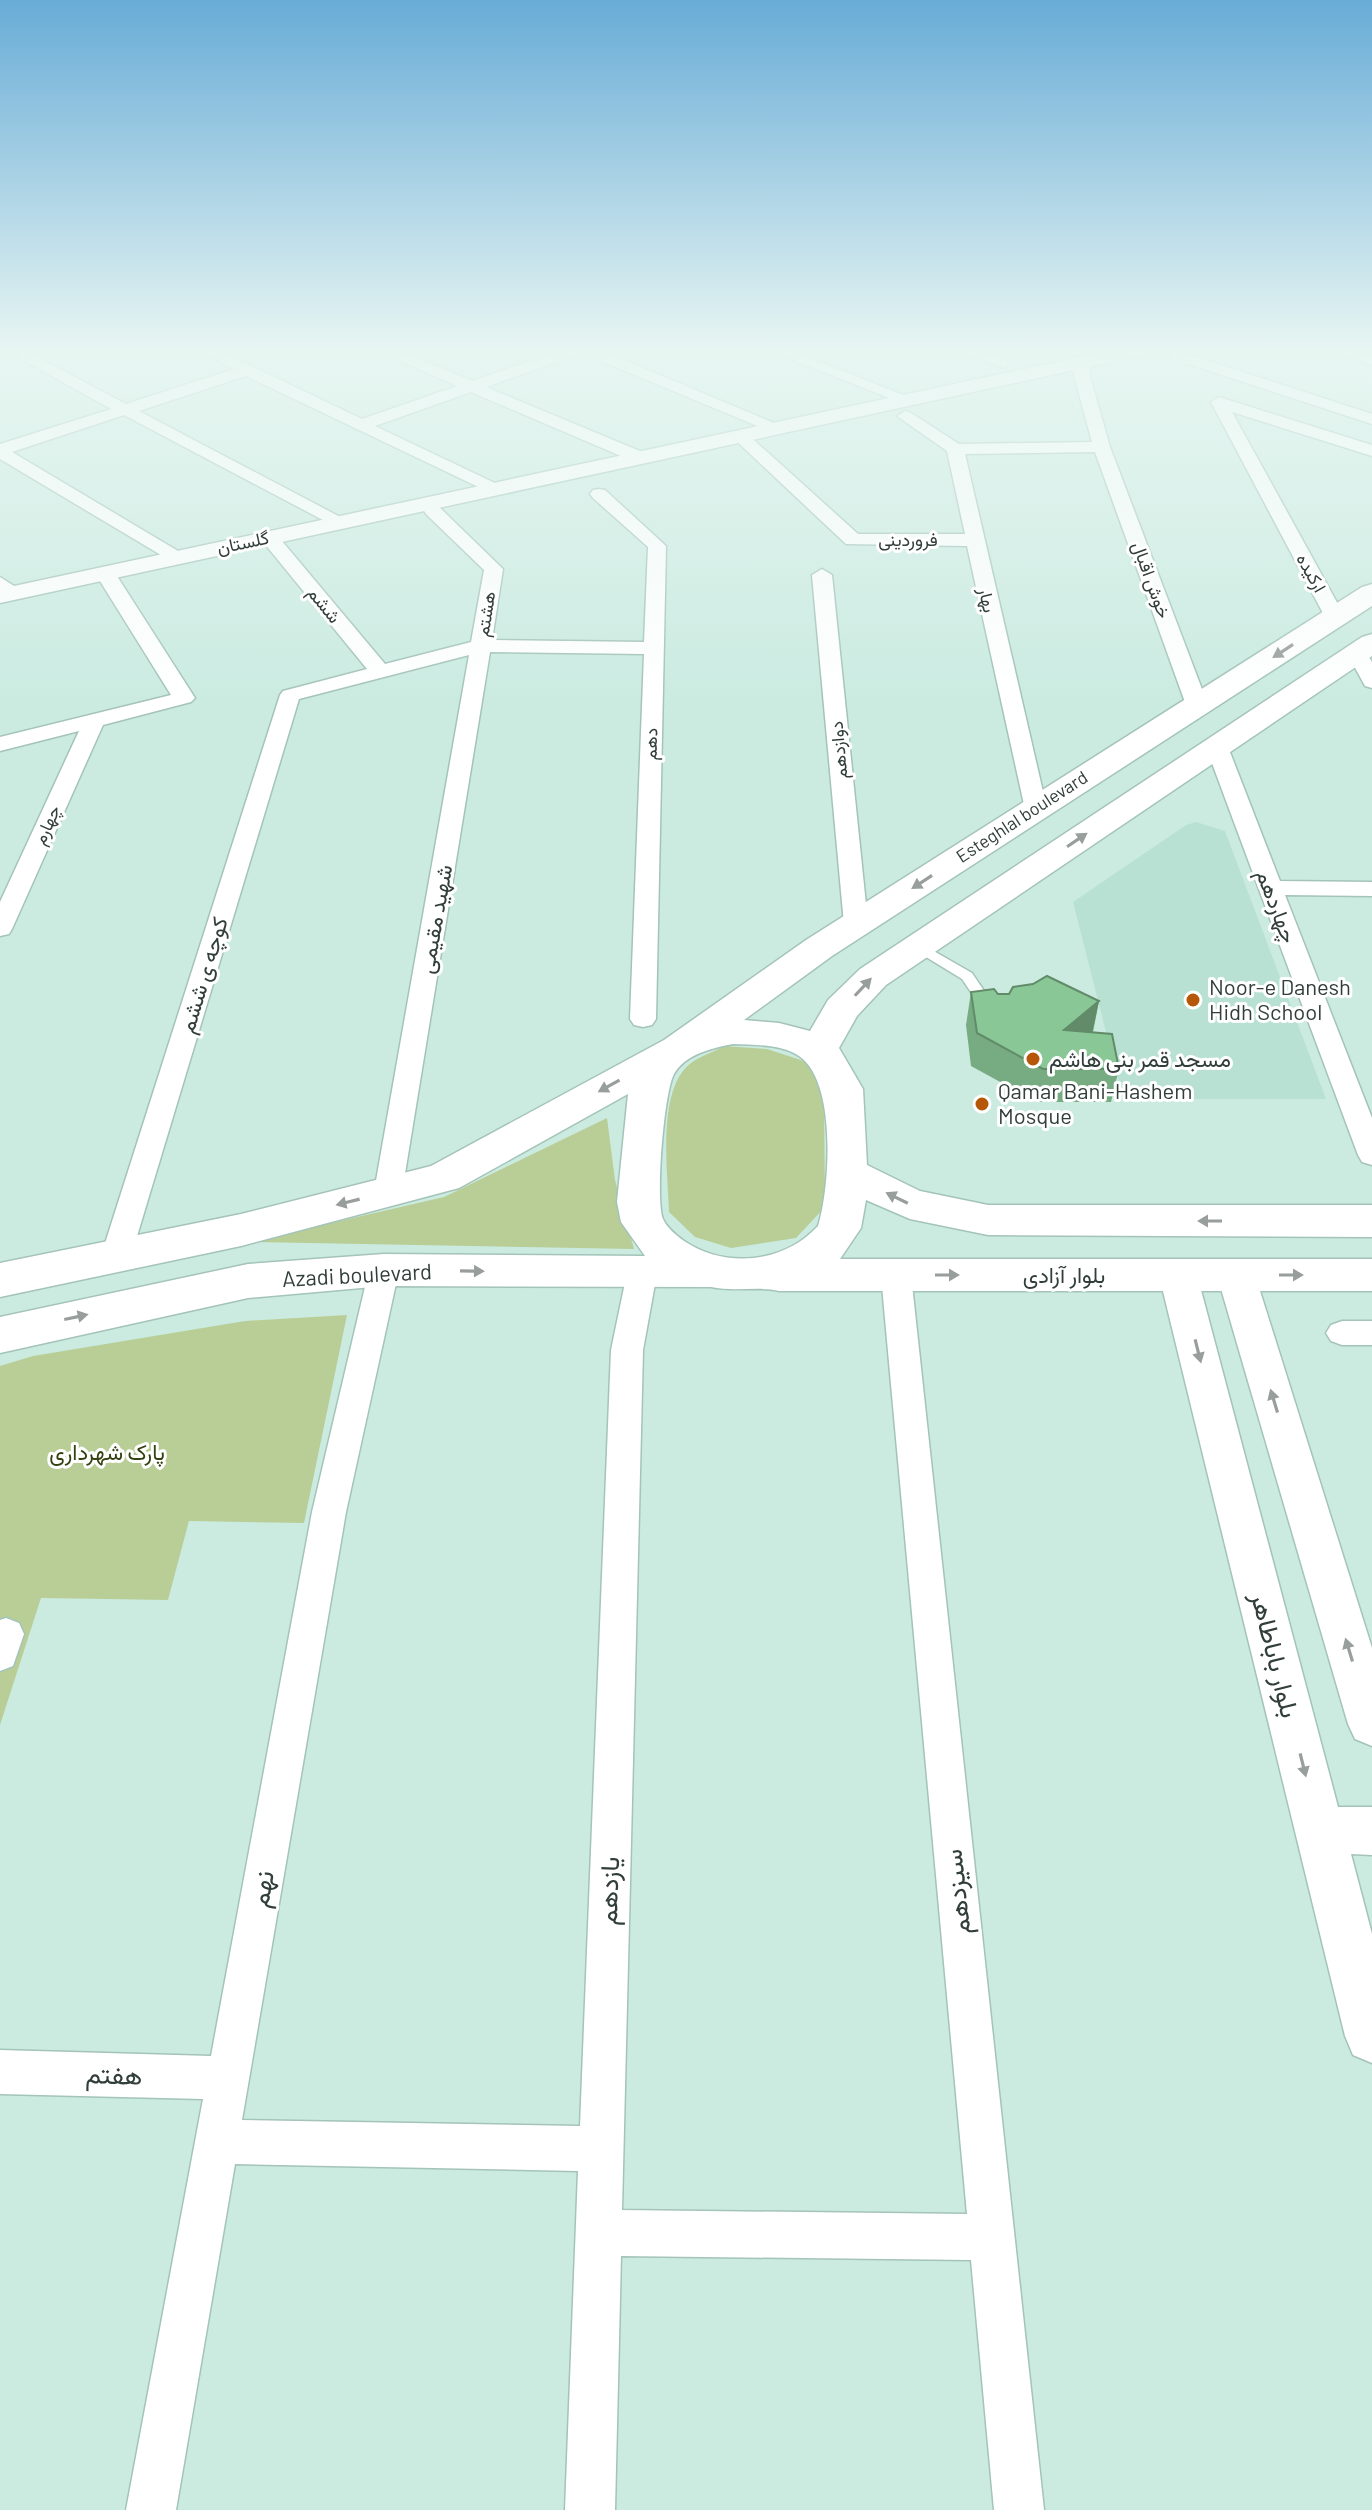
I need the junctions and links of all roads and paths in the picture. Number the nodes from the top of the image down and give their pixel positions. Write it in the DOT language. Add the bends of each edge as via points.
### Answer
graph roads {
  1 [pos="25,466"];
  2 [pos="232,466"];
  3 [pos="446,466"];
  4 [pos="602,466"];
  5 [pos="772,466"];
  6 [pos="958,466"];
  7 [pos="1109,466"];
  8 [pos="1254,466"];
  9 [pos="493,489"];
  10 [pos="599,494"];
  11 [pos="433,511"];
  12 [pos="338,523"];
  13 [pos="269,538"];
  14 [pos="973,540"];
  15 [pos="176,558"];
  16 [pos="105,573"];
  17 [pos="822,575"];
  18 [pos="5,590"];
  19 [pos="1372,593"];
  20 [pos="1335,617"];
  21 [pos="481,646"];
  22 [pos="654,648"];
  23 [pos="1368,652"];
  24 [pos="380,672"];
  25 [pos="1197,705"];
  26 [pos="94,721"];
  27 [pos="0,744"];
  28 [pos="1217,747"];
  29 [pos="1036,809"];
  30 [pos="1270,888"];
  31 [pos="1372,889"];
  32 [pos="856,924"];
  33 [pos="0,929"];
  34 [pos="918,946"];
  35 [pos="643,1019"];
  36 [pos="998,1021"];
  37 [pos="678,1049"];
  38 [pos="818,1050"];
  39 [pos="1372,1155"];
  40 [pos="845,1172"];
  41 [pos="388,1192"];
  42 [pos="1372,1221"];
  43 [pos="116,1256"];
  44 [pos="384,1270"];
  45 [pos="642,1273"];
  46 [pos="738,1274"];
  47 [pos="896,1275"];
  48 [pos="1178,1275"];
  49 [pos="1236,1275"];
  50 [pos="1372,1275"];
  51 [pos="0,1280"];
  52 [pos="0,1335"];
  53 [pos="1372,1724"];
  54 [pos="1320,1830"];
  55 [pos="1372,1831"];
  56 [pos="1372,2036"];
  57 [pos="0,2072"];
  58 [pos="228,2078"];
  59 [pos="217,2142"];
  60 [pos="601,2149"];
  61 [pos="599,2233"];
  62 [pos="991,2237"];
  63 [pos="151,2510"];
  64 [pos="590,2510"];
  65 [pos="1019,2510"];
  1 -- 15 [label="street"];
  2 -- 12 [label="street"];
  3 -- 9 [label="street"];
  4 -- 9 [label="street, گلستان"];
  5 -- 14 [label="street, فروردینی" via="853,540"];
  6 -- 14 [label="street, بهار"];
  7 -- 25 [label="street, خوش اقبال"];
  8 -- 20 [label="street, ارکیده"];
  9 -- 12 [label="street, گلستان"];
  10 -- 22 [label="street, دهم" via="657,546"];
  11 -- 21 [label="street, هشتم" via="494,569"];
  12 -- 13 [label="street, گلستان"];
  13 -- 15 [label="street, گلستان"];
  13 -- 24 [label="street, ششم"];
  14 -- 29 [label="street, بهار"];
  15 -- 16 [label="street, گلستان"];
  16 -- 18 [label="street, گلستان"];
  16 -- 26 [label="street" via="184,698"];
  17 -- 32 [label="street, دوازدهم"];
  19 -- 20 [label="main road, Esteghlal boulevard"];
  20 -- 23 [label="main road"];
  20 -- 25 [label="main road, Esteghlal boulevard, one-way"];
  21 -- 22 [label="street"];
  21 -- 24 [label="street"];
  21 -- 41 [label="street, شهید مقیمی"];
  22 -- 35 [label="street, دهم"];
  23 -- 28 [label="main road"];
  24 -- 43 [label="street, کوچه ی ششم" via="290,695"];
  25 -- 29 [label="main road, Esteghlal boulevard"];
  26 -- 27 [label="street"];
  26 -- 33 [label="street, چهارم"];
  28 -- 30 [label="street, چهاردهم"];
  34 -- 28 [label="main road, one-way"];
  29 -- 32 [label="main road, Esteghlal boulevard, one-way"];
  30 -- 31 [label="street"];
  30 -- 39 [label="street, چهاردهم"];
  32 -- 37 [label="main road, Esteghlal boulevard"];
  34 -- 36 [label="lane" via="967,976"];
  38 -- 34 [label="main road, one-way" via="842,1009 873,977"];
  37 -- 38 [label="main road" via="733,1032 764,1033"];
  37 -- 41 [label="main road, one-way" via="444,1178"];
  37 -- 46 [label="main road" via="659,1065 649,1086 638,1196 642,1221 659,1245 685,1263"];
  38 -- 40 [label="main road" via="844,1092"];
  42 -- 40 [label="main road, one-way" via="988,1220 910,1204"];
  40 -- 46 [label="main road" via="839,1229 820,1251 792,1267"];
  41 -- 43 [label="main road, one-way"];
  43 -- 51 [label="main road"];
  44 -- 45 [label="main road, Azadi boulevard, one-way"];
  52 -- 44 [label="main road, Azadi boulevard, one-way" via="248,1281"];
  44 -- 58 [label="street, نهم" via="329,1512"];
  45 -- 46 [label="main road, Azadi boulevard"];
  45 -- 60 [label="street, یازدهم" via="627,1350"];
  46 -- 47 [label="main road, بلوار آزادی"];
  47 -- 48 [label="main road, بلوار آزادی, one-way"];
  47 -- 62 [label="street, سیزدهم"];
  48 -- 49 [label="main road, بلوار آزادی"];
  48 -- 54 [label="street, بلوار باباطاهر, one-way"];
  49 -- 50 [label="main road, بلوار آزادی, one-way"];
  53 -- 49 [label="street, one-way"];
  54 -- 55 [label="street"];
  54 -- 56 [label="street, بلوار باباطاهر"];
  57 -- 58 [label="street, هفتم"];
  58 -- 59 [label="street, نهم"];
  59 -- 60 [label="street"];
  59 -- 63 [label="street, نهم"];
  60 -- 61 [label="street, یازدهم"];
  61 -- 62 [label="street"];
  61 -- 64 [label="street, یازدهم"];
  62 -- 65 [label="street, سیزدهم"];
}
